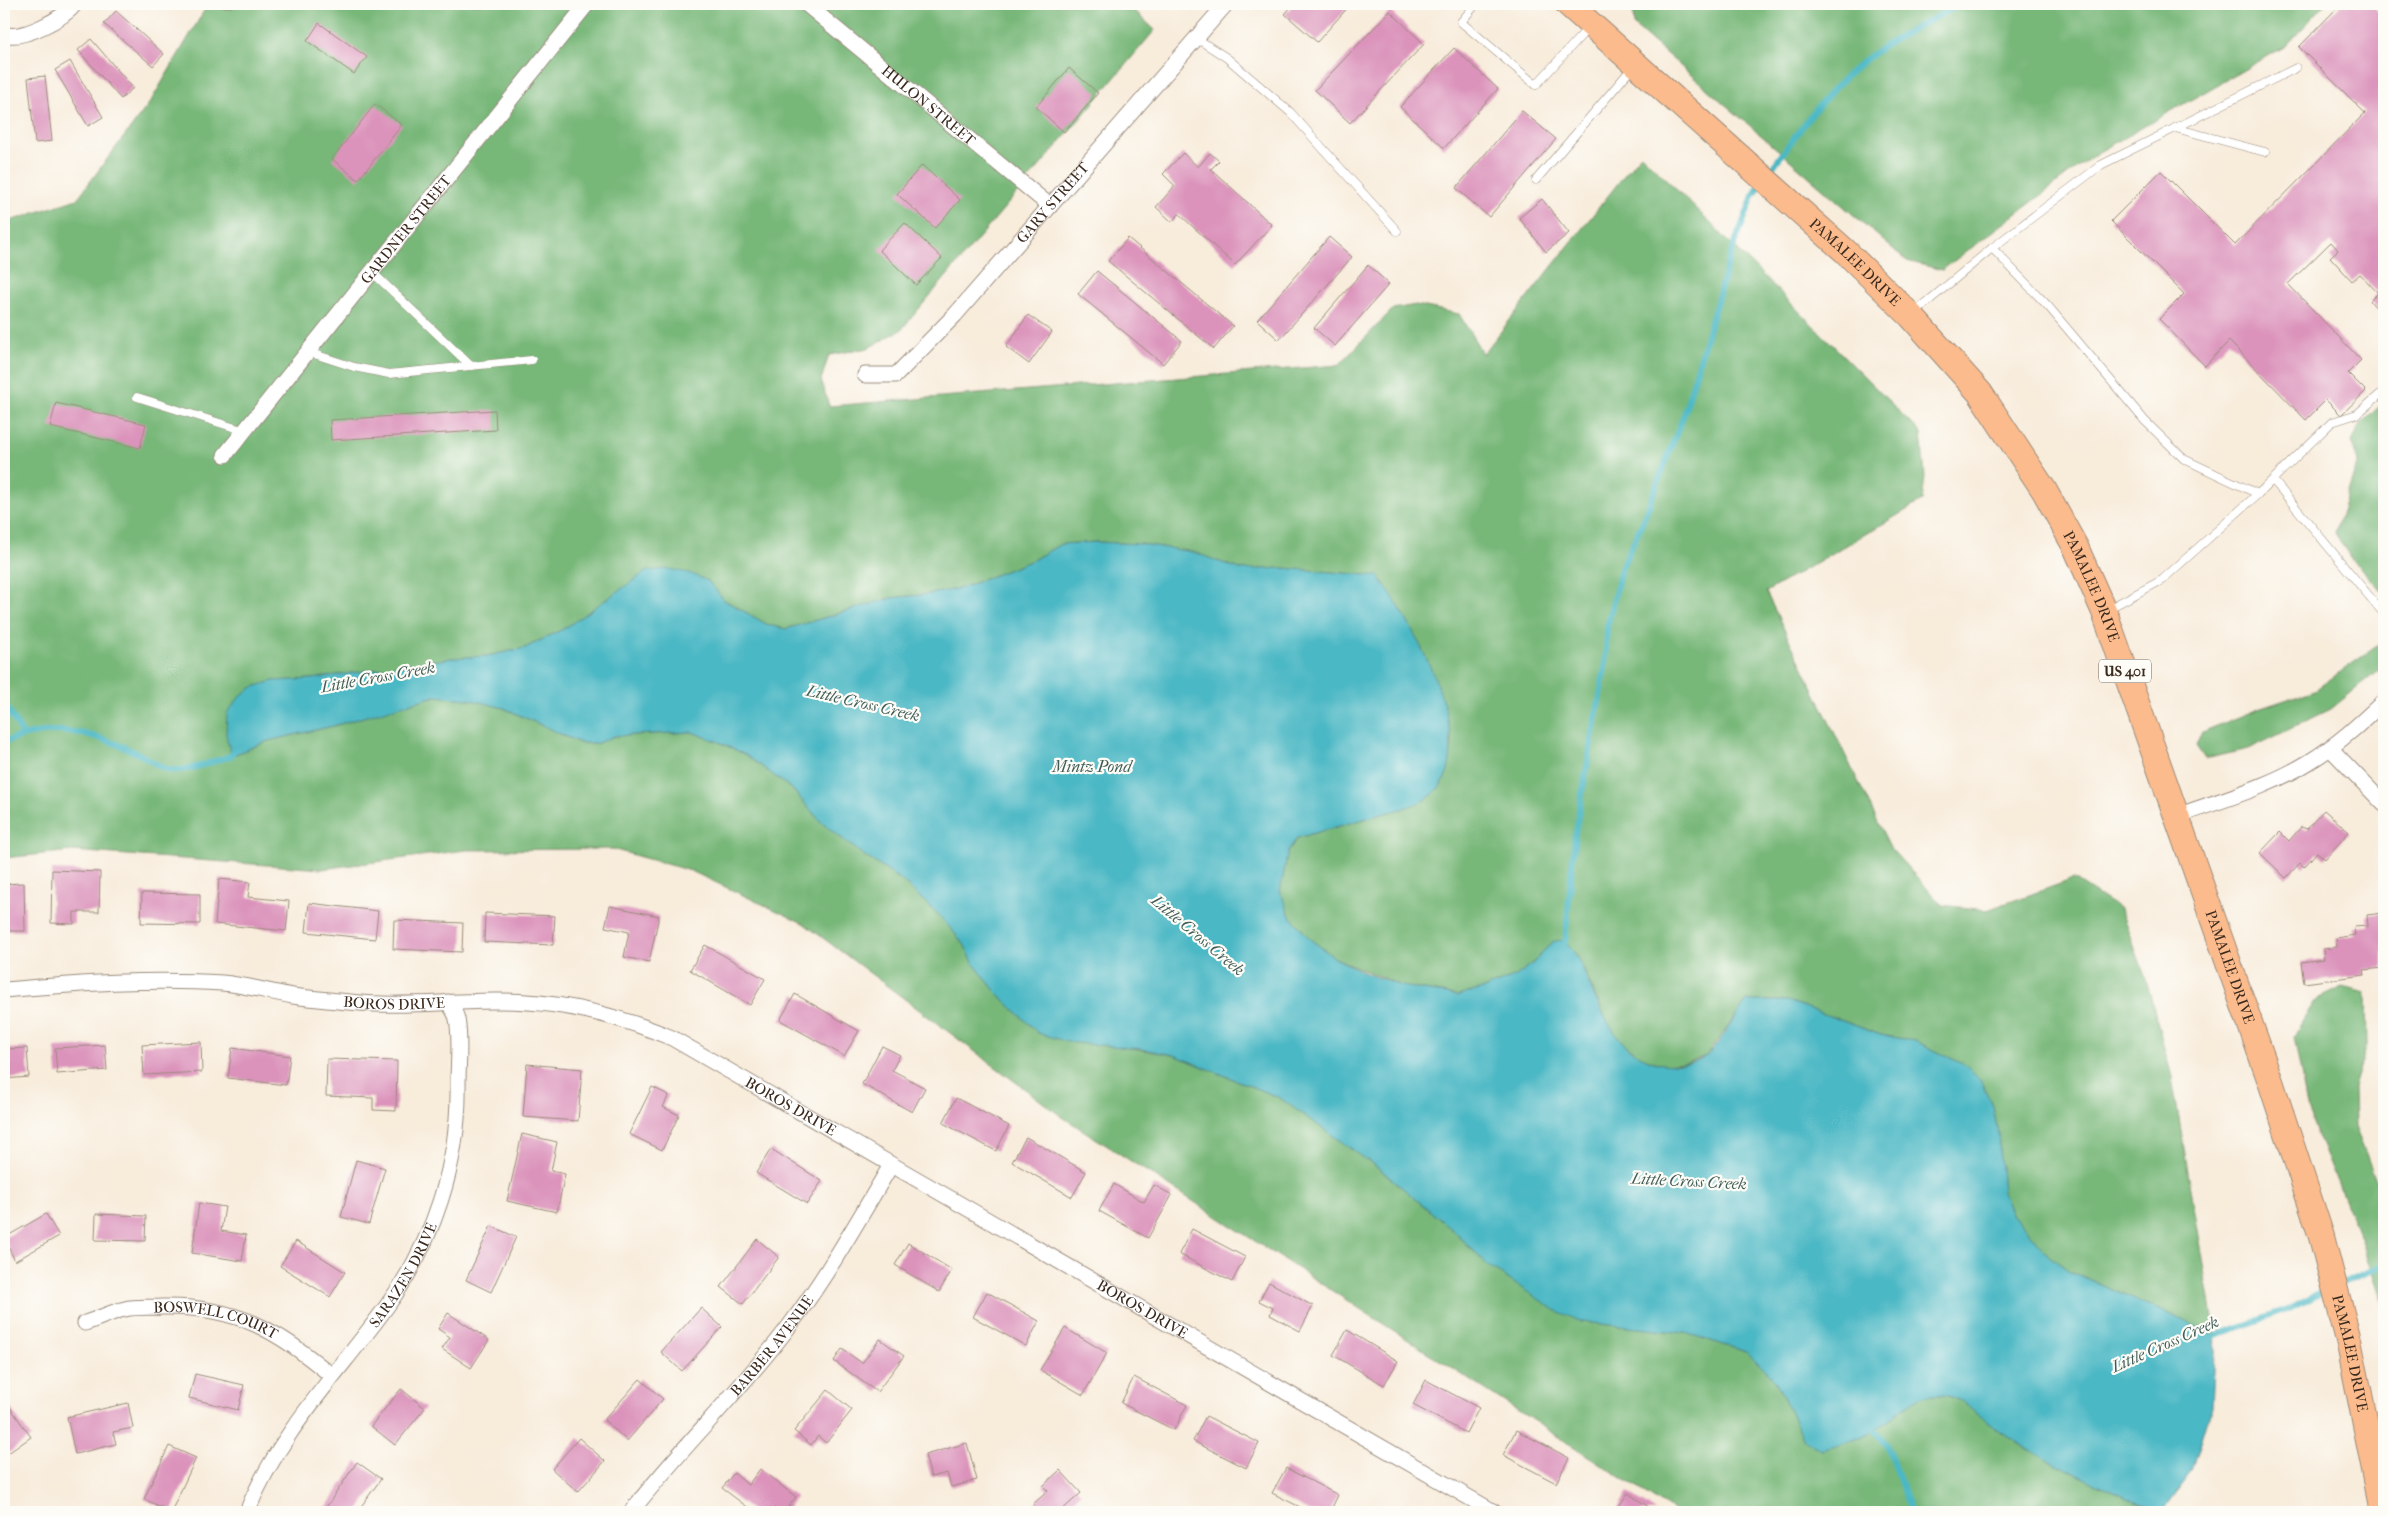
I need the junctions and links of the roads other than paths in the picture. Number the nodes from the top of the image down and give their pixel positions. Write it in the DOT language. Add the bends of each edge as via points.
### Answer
graph roads {
  1 [pos="75,4"];
  2 [pos="587,4"];
  3 [pos="806,4"];
  4 [pos="1226,4"];
  5 [pos="1476,4"];
  6 [pos="1568,4"];
  7 [pos="1592,24"];
  8 [pos="4,34"];
  9 [pos="1196,38"];
  10 [pos="1636,64"];
  11 [pos="2296,68"];
  12 [pos="2175,128"];
  13 [pos="2265,152"];
  14 [pos="1536,180"];
  15 [pos="1050,206"];
  16 [pos="1397,231"];
  17 [pos="1992,248"];
  18 [pos="372,272"];
  19 [pos="1911,316"];
  20 [pos="308,352"];
  21 [pos="532,360"];
  22 [pos="471,366"];
  23 [pos="865,375"];
  24 [pos="2384,391"];
  25 [pos="137,397"];
  26 [pos="245,431"];
  27 [pos="225,455"];
  28 [pos="2273,480"];
  29 [pos="2258,494"];
  30 [pos="2104,611"];
  31 [pos="2384,614"];
  32 [pos="2384,701"];
  33 [pos="2330,748"];
  34 [pos="2384,804"];
  35 [pos="2177,816"];
  36 [pos="4,990"];
  37 [pos="448,1002"];
  38 [pos="891,1165"];
  39 [pos="85,1323"];
  40 [pos="332,1376"];
  41 [pos="247,1512"];
  42 [pos="631,1512"];
  43 [pos="1494,1512"];
  44 [pos="2383,1512"];
  1 -- 8 [label="street" via="44,27 9,36"];
  2 -- 18 [label="street, GARDNER STREET"];
  3 -- 15 [label="street, HULON STREET"];
  4 -- 9 [label="street, GARY STREET"];
  5 -- 7 [label="lane" via="1461,22 1536,85"];
  6 -- 7 [label="main road, PAMALEE DRIVE / US 401"];
  7 -- 10 [label="main road, PAMALEE DRIVE / US 401"];
  9 -- 15 [label="street, GARY STREET"];
  9 -- 16 [label="lane" via="1227,58 1290,112"];
  10 -- 14 [label="lane"];
  10 -- 19 [label="main road, PAMALEE DRIVE / US 401" via="1791,202"];
  11 -- 12 [label="lane"];
  12 -- 13 [label="lane"];
  12 -- 17 [label="lane" via="2101,165"];
  15 -- 23 [label="street, GARY STREET" via="955,315 896,374"];
  17 -- 19 [label="lane"];
  17 -- 29 [label="lane" via="2048,306 2145,421 2184,459"];
  18 -- 20 [label="street, GARDNER STREET"];
  18 -- 22 [label="lane"];
  19 -- 30 [label="main road, PAMALEE DRIVE / US 401" via="1980,393 2044,490 2076,548"];
  20 -- 22 [label="lane" via="354,368 389,374"];
  20 -- 26 [label="street, GARDNER STREET"];
  21 -- 22 [label="lane"];
  24 -- 28 [label="lane" via="2357,414 2332,422"];
  25 -- 26 [label="lane"];
  26 -- 27 [label="street, GARDNER STREET"];
  28 -- 29 [label="lane"];
  28 -- 31 [label="lane"];
  29 -- 30 [label="lane" via="2162,580"];
  30 -- 35 [label="main road, PAMALEE DRIVE / US 401"];
  32 -- 33 [label="street"];
  33 -- 34 [label="street"];
  33 -- 35 [label="street" via="2270,782"];
  35 -- 44 [label="main road, PAMALEE DRIVE / US 401" via="2321,1235 2349,1342"];
  36 -- 37 [label="street, BOROS DRIVE" via="156,980 224,983 293,996 361,1003 416,1005"];
  37 -- 38 [label="street, BOROS DRIVE" via="553,1005 607,1015 646,1028 672,1038"];
  37 -- 40 [label="street, SARAZEN DRIVE" via="457,1018 458,1100 455,1141 446,1181 416,1258 388,1305"];
  38 -- 42 [label="street, BARBER AVENUE" via="830,1269 790,1325"];
  38 -- 43 [label="street, BOROS DRIVE"];
  39 -- 40 [label="street, BOSWELL COURT" via="125,1309 184,1307 211,1310 263,1326 299,1347"];
  40 -- 41 [label="street, SARAZEN DRIVE" via="277,1452"];
}
